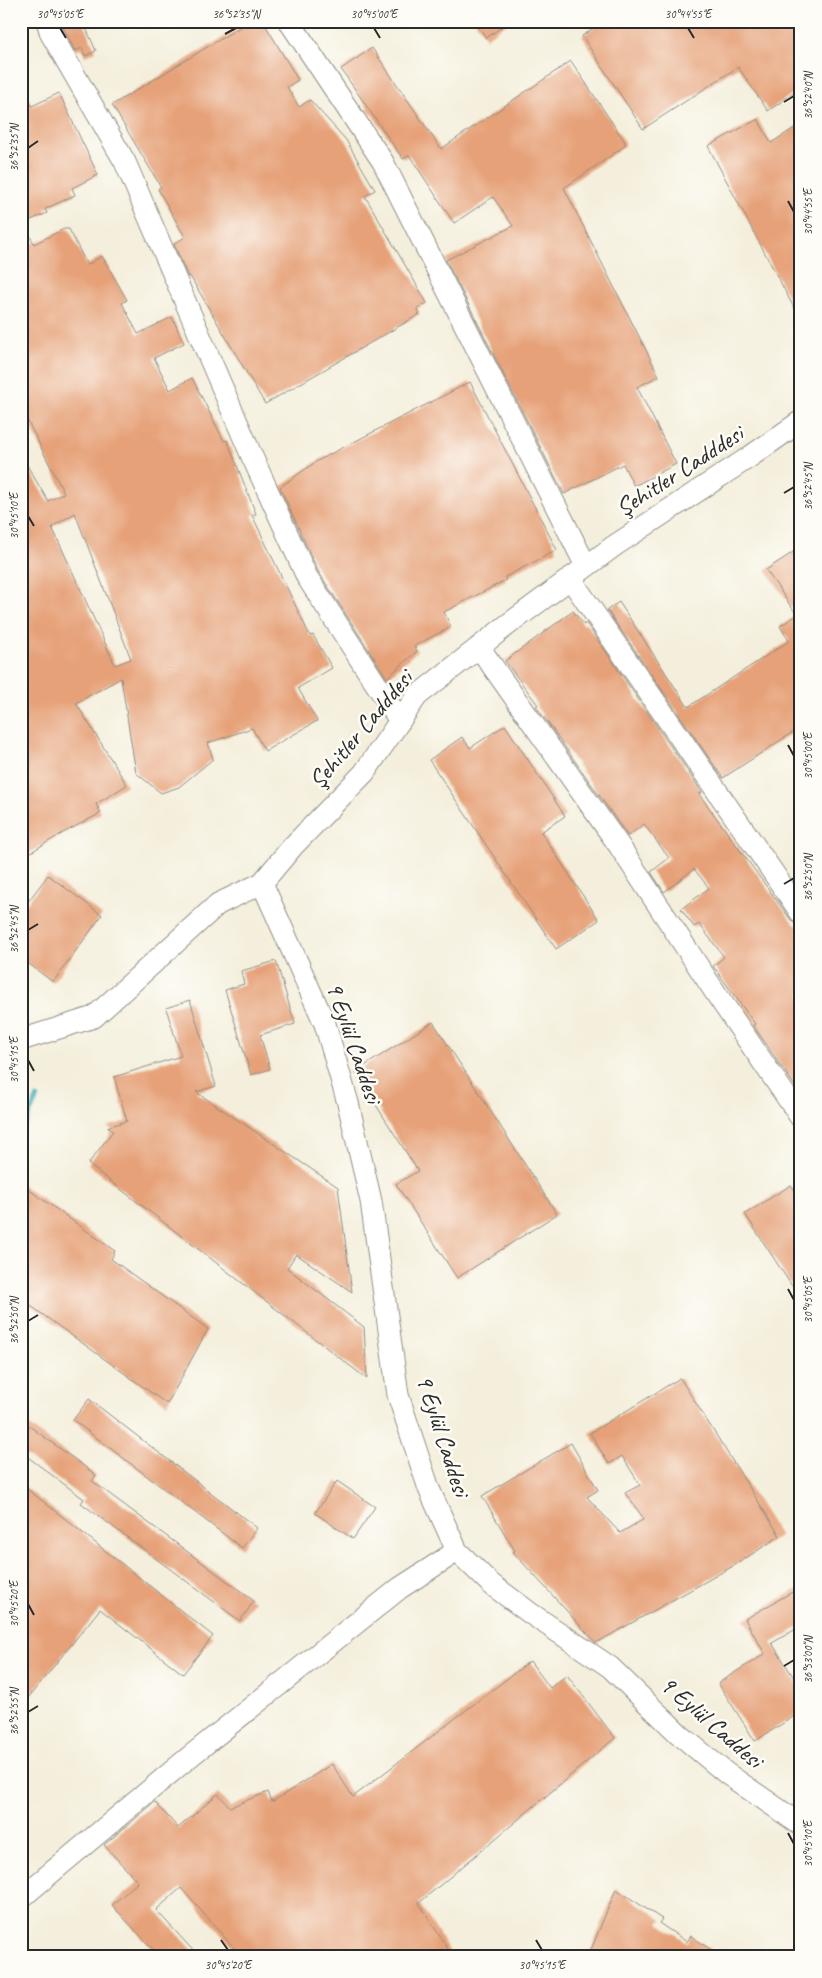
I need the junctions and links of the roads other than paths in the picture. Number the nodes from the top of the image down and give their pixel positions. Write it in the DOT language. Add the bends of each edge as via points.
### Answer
graph roads {
  1 [pos="47,21"];
  2 [pos="289,21"];
  3 [pos="801,421"];
  4 [pos="578,572"];
  5 [pos="479,647"];
  6 [pos="400,721"];
  7 [pos="262,883"];
  8 [pos="801,913"];
  9 [pos="21,1040"];
  10 [pos="801,1118"];
  11 [pos="457,1551"];
  12 [pos="801,1825"];
  13 [pos="21,1898"];
  1 -- 6 [label="street" via="51,34 124,162 307,577"];
  2 -- 4 [label="street" via="383,162"];
  3 -- 4 [label="street, Şehitler Cadddesi"];
  4 -- 5 [label="street, Şehitler Cadddesi"];
  4 -- 8 [label="street"];
  5 -- 6 [label="street, Şehitler Cadddesi" via="417,696"];
  5 -- 10 [label="street" via="618,844"];
  6 -- 7 [label="street, Şehitler Cadddesi" via="364,773"];
  7 -- 9 [label="street, Şehitler Cadddesi" via="218,904 94,1016"];
  7 -- 11 [label="street, 9 Eylül Caddesi" via="325,1024 348,1103 371,1202 398,1395 428,1489"];
  11 -- 12 [label="street, 9 Eylül Caddesi" via="491,1584 610,1667 726,1774"];
  11 -- 13 [label="street" via="400,1588 188,1758"];
}
